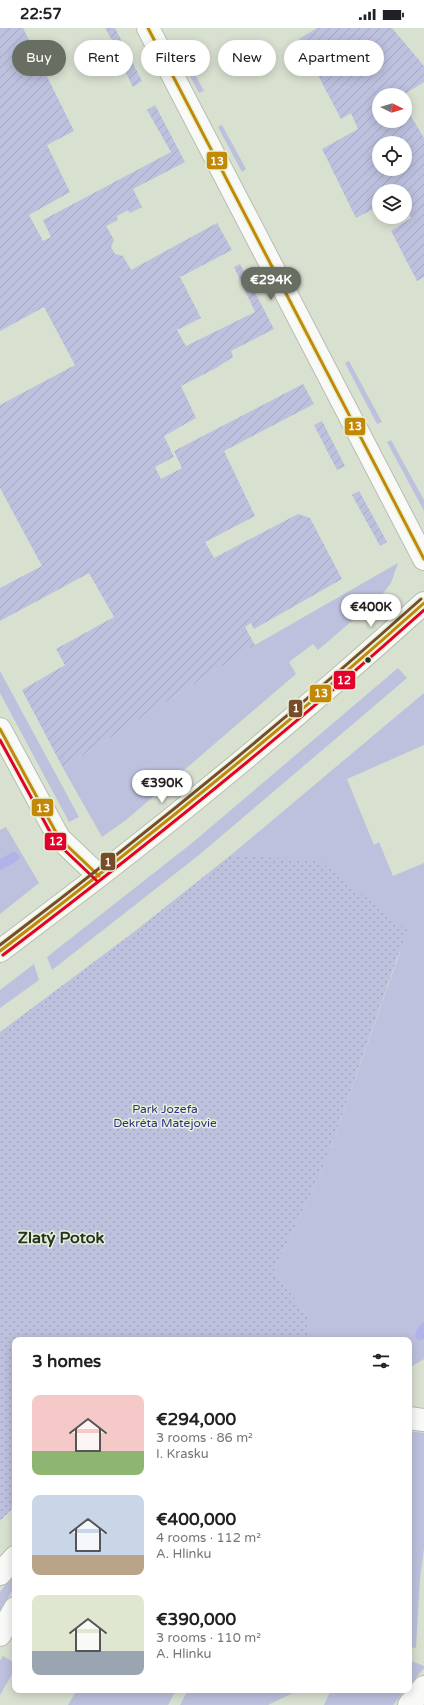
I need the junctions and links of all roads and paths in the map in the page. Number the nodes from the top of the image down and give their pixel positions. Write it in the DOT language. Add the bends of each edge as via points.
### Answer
graph roads {
  1 [pos="148,28"];
  2 [pos="424,559"];
  3 [pos="424,603"];
  4 [pos="0,729"];
  5 [pos="99,876"];
  6 [pos="0,951"];
  7 [pos="412,1418"];
  8 [pos="424,1420"];
  9 [pos="12,1560"];
  10 [pos="0,1574"];
  11 [pos="12,1613"];
  12 [pos="0,1635"];
  13 [pos="424,1687"];
  14 [pos="409,1705"];
  1 -- 2 [label="street"];
  3 -- 5 [label="street" via="220,778"];
  4 -- 5 [label="street" via="58,838"];
  5 -- 6 [label="street"];
  7 -- 8 [label="street"];
  9 -- 10 [label="street"];
  11 -- 12 [label="street"];
  13 -- 14 [label="street"];
}
